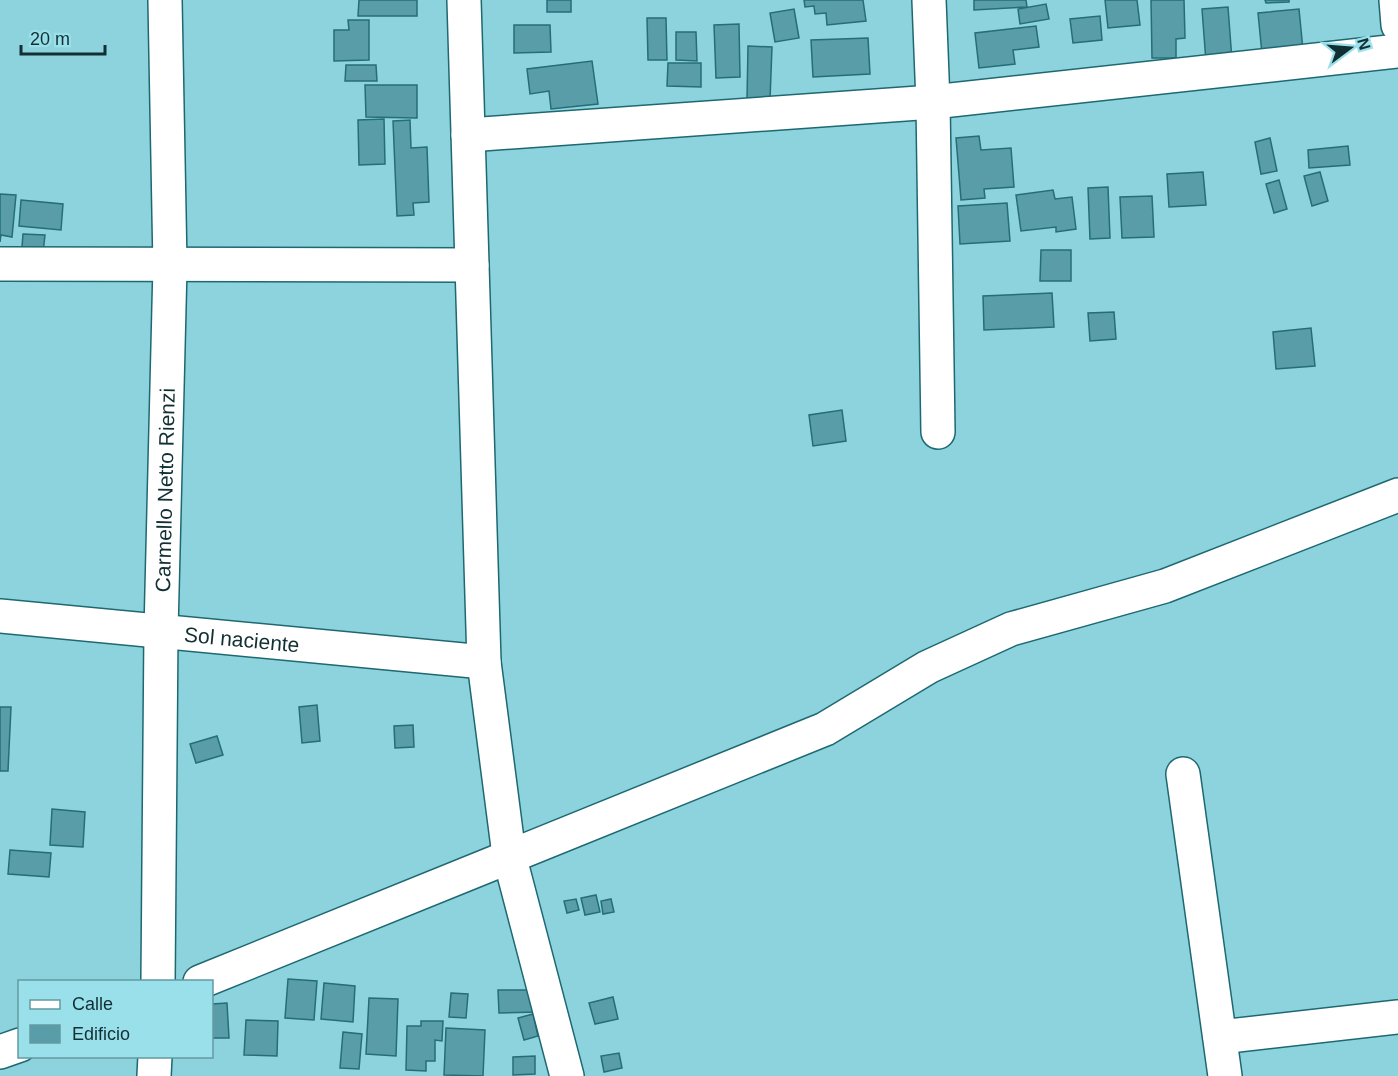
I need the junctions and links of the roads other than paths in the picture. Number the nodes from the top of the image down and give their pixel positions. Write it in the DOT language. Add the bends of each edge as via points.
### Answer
graph roads {
  1 [pos="165,0"];
  2 [pos="464,0"];
  3 [pos="929,0"];
  4 [pos="1396,0"];
  5 [pos="1398,25"];
  6 [pos="1398,51"];
  7 [pos="933,102"];
  8 [pos="468,135"];
  9 [pos="0,264"];
  10 [pos="471,265"];
  11 [pos="170,266"];
  12 [pos="938,432"];
  13 [pos="1398,495"];
  14 [pos="0,616"];
  15 [pos="161,631"];
  16 [pos="484,662"];
  17 [pos="1183,774"];
  18 [pos="509,855"];
  19 [pos="158,980"];
  20 [pos="202,980"];
  21 [pos="1398,1017"];
  22 [pos="1220,1037"];
  23 [pos="18,1047"];
  24 [pos="0,1052"];
  25 [pos="155,1058"];
  26 [pos="154,1076"];
  27 [pos="567,1076"];
  28 [pos="1225,1076"];
  1 -- 11 [label="street, Carmello Netto Rienzi"];
  2 -- 8 [label="street"];
  3 -- 7 [label="street"];
  4 -- 5 [label="street"];
  6 -- 7 [label="street"];
  7 -- 8 [label="street"];
  7 -- 12 [label="street"];
  8 -- 10 [label="street"];
  9 -- 11 [label="street"];
  10 -- 11 [label="street"];
  10 -- 16 [label="street"];
  11 -- 15 [label="street, Carmello Netto Rienzi"];
  13 -- 18 [label="street" via="1165,586 1011,629 928,667 825,729"];
  14 -- 15 [label="street, Sol naciente"];
  15 -- 16 [label="street, Sol naciente"];
  15 -- 19 [label="street, Carmello Netto Rienzi"];
  16 -- 18 [label="street"];
  17 -- 22 [label="street"];
  18 -- 20 [label="street"];
  18 -- 27 [label="street"];
  21 -- 22 [label="street"];
  22 -- 28 [label="street"];
  23 -- 24 [label="street"];
  25 -- 26 [label="street"];
}
